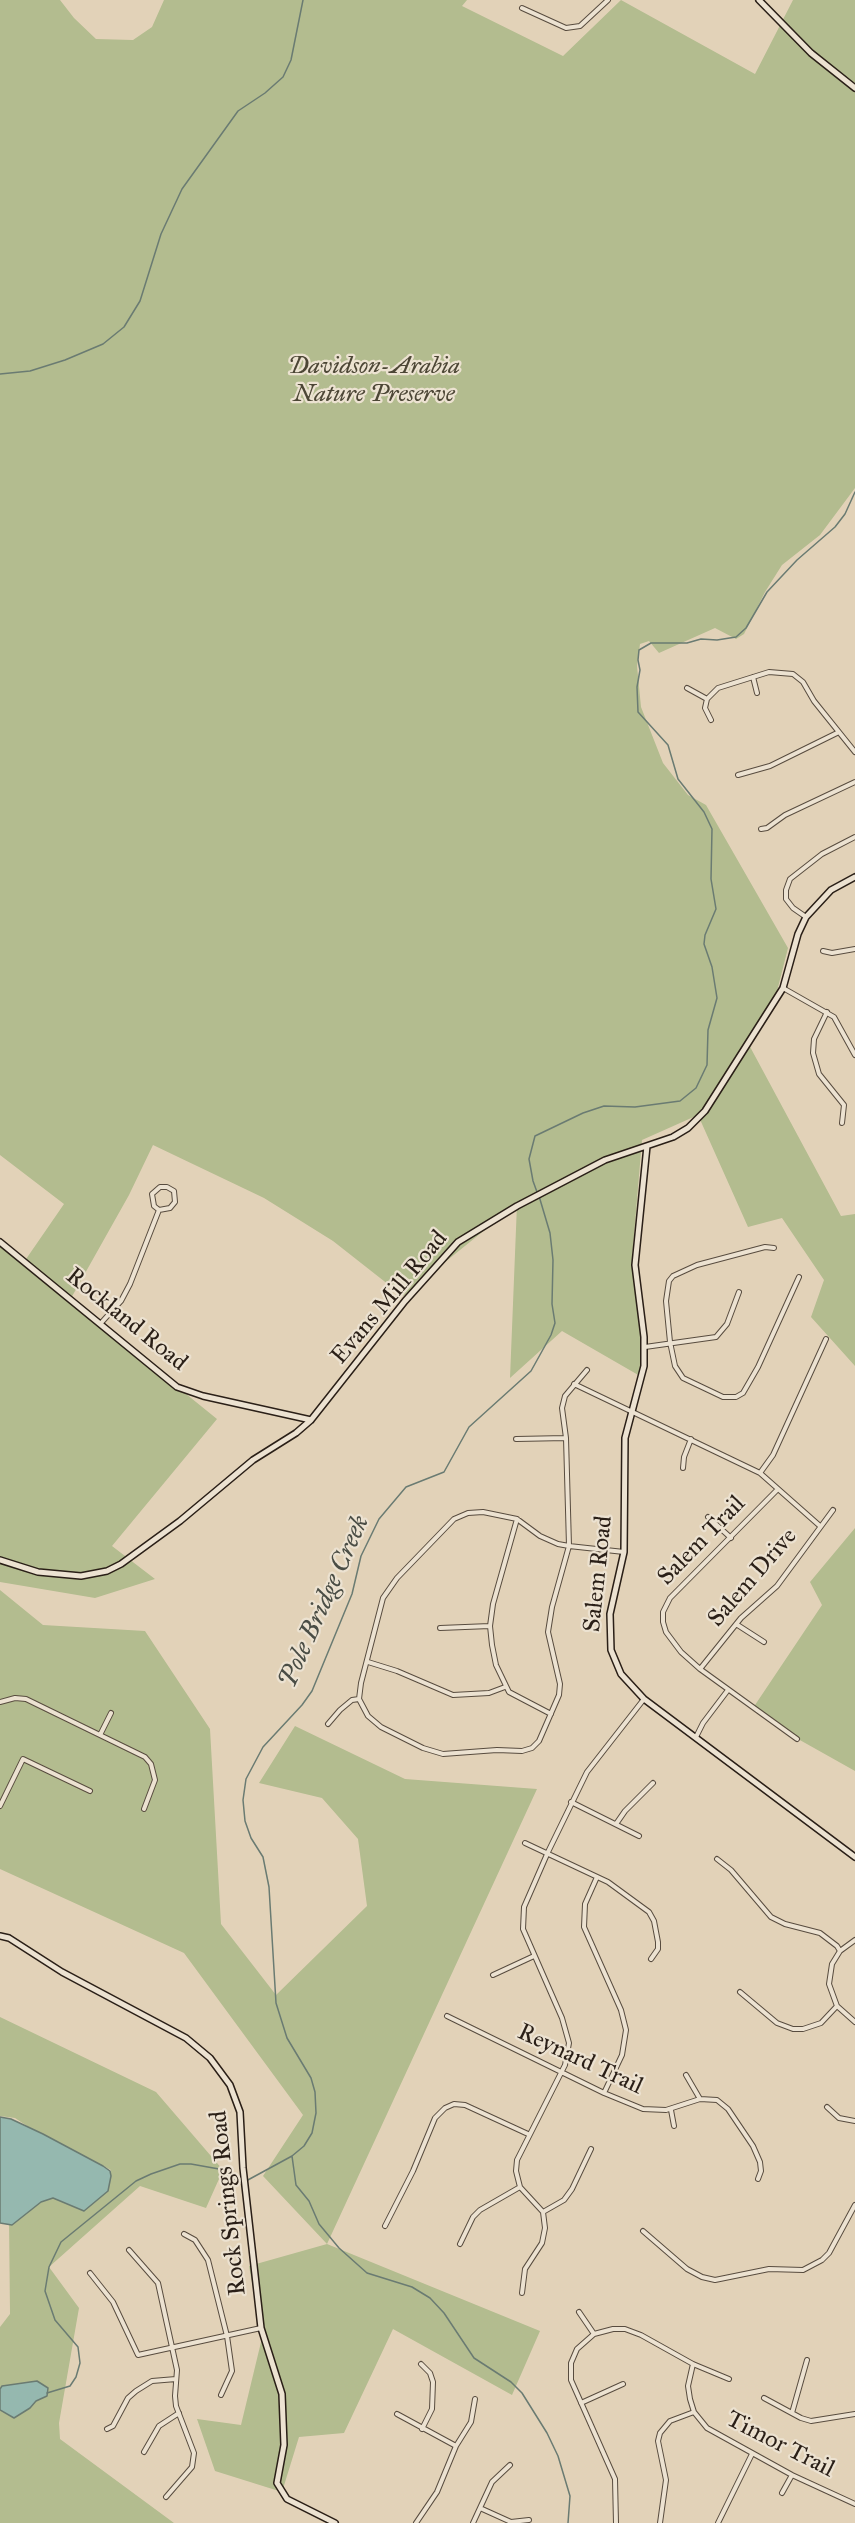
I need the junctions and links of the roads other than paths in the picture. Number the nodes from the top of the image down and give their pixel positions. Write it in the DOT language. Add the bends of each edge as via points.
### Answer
graph roads {
  1 [pos="607,0"];
  2 [pos="759,0"];
  3 [pos="522,8"];
  4 [pos="855,88"];
  5 [pos="753,677"];
  6 [pos="687,688"];
  7 [pos="757,693"];
  8 [pos="707,699"];
  9 [pos="711,720"];
  10 [pos="839,732"];
  11 [pos="855,752"];
  12 [pos="738,775"];
  13 [pos="855,782"];
  14 [pos="761,829"];
  15 [pos="855,837"];
  16 [pos="855,877"];
  17 [pos="806,917"];
  18 [pos="855,949"];
  19 [pos="823,951"];
  20 [pos="783,988"];
  21 [pos="827,1012"];
  22 [pos="855,1055"];
  23 [pos="842,1123"];
  24 [pos="647,1146"];
  25 [pos="159,1210"];
  26 [pos="0,1242"];
  27 [pos="774,1248"];
  28 [pos="799,1277"];
  29 [pos="739,1292"];
  30 [pos="101,1323"];
  31 [pos="826,1339"];
  32 [pos="670,1342"];
  33 [pos="645,1347"];
  34 [pos="587,1370"];
  35 [pos="574,1384"];
  36 [pos="631,1412"];
  37 [pos="311,1420"];
  38 [pos="566,1438"];
  39 [pos="516,1439"];
  40 [pos="691,1439"];
  41 [pos="682,1468"];
  42 [pos="760,1473"];
  43 [pos="778,1489"];
  44 [pos="833,1510"];
  45 [pos="708,1517"];
  46 [pos="517,1519"];
  47 [pos="820,1526"];
  48 [pos="731,1538"];
  49 [pos="569,1546"];
  50 [pos="624,1552"];
  51 [pos="0,1560"];
  52 [pos="736,1624"];
  53 [pos="490,1626"];
  54 [pos="440,1628"];
  55 [pos="764,1642"];
  56 [pos="368,1662"];
  57 [pos="700,1669"];
  58 [pos="505,1688"];
  59 [pos="728,1690"];
  60 [pos="359,1699"];
  61 [pos="644,1699"];
  62 [pos="0,1702"];
  63 [pos="111,1713"];
  64 [pos="551,1714"];
  65 [pos="328,1724"];
  66 [pos="100,1734"];
  67 [pos="695,1738"];
  68 [pos="797,1739"];
  69 [pos="653,1783"];
  70 [pos="90,1791"];
  71 [pos="572,1802"];
  72 [pos="0,1806"];
  73 [pos="144,1809"];
  74 [pos="616,1824"];
  75 [pos="639,1836"];
  76 [pos="525,1843"];
  77 [pos="548,1852"];
  78 [pos="855,1857"];
  79 [pos="717,1859"];
  80 [pos="597,1877"];
  81 [pos="0,1936"];
  82 [pos="855,1940"];
  83 [pos="840,1951"];
  84 [pos="534,1956"];
  85 [pos="651,1959"];
  86 [pos="493,1975"];
  87 [pos="740,1992"];
  88 [pos="837,2006"];
  89 [pos="447,2016"];
  90 [pos="855,2022"];
  91 [pos="561,2073"];
  92 [pos="686,2075"];
  93 [pos="604,2093"];
  94 [pos="700,2099"];
  95 [pos="827,2107"];
  96 [pos="670,2110"];
  97 [pos="855,2121"];
  98 [pos="674,2126"];
  99 [pos="528,2134"];
  100 [pos="591,2149"];
  101 [pos="758,2179"];
  102 [pos="520,2187"];
  103 [pos="855,2205"];
  104 [pos="543,2212"];
  105 [pos="385,2226"];
  106 [pos="643,2231"];
  107 [pos="184,2234"];
  108 [pos="460,2244"];
  109 [pos="129,2250"];
  110 [pos="90,2273"];
  111 [pos="522,2293"];
  112 [pos="579,2312"];
  113 [pos="261,2328"];
  114 [pos="594,2334"];
  115 [pos="227,2336"];
  116 [pos="173,2348"];
  117 [pos="807,2360"];
  118 [pos="421,2364"];
  119 [pos="693,2364"];
  120 [pos="177,2379"];
  121 [pos="729,2379"];
  122 [pos="623,2384"];
  123 [pos="221,2395"];
  124 [pos="764,2398"];
  125 [pos="475,2399"];
  126 [pos="581,2403"];
  127 [pos="694,2412"];
  128 [pos="179,2413"];
  129 [pos="792,2413"];
  130 [pos="397,2414"];
  131 [pos="855,2414"];
  132 [pos="107,2429"];
  133 [pos="422,2429"];
  134 [pos="456,2446"];
  135 [pos="144,2452"];
  136 [pos="752,2454"];
  137 [pos="510,2465"];
  138 [pos="792,2475"];
  139 [pos="782,2493"];
  140 [pos="166,2497"];
  141 [pos="855,2504"];
  142 [pos="480,2508"];
  143 [pos="529,2520"];
  144 [pos="335,2523"];
  145 [pos="416,2523"];
  146 [pos="472,2523"];
  147 [pos="616,2523"];
  148 [pos="660,2523"];
  149 [pos="718,2523"];
  1 -- 3 [label="street" via="580,26 566,28"];
  2 -- 4 [label="street" via="810,53"];
  5 -- 7 [label="street"];
  5 -- 8 [label="street" via="718,688"];
  5 -- 10 [label="street" via="769,672 793,674 806,685"];
  6 -- 8 [label="street"];
  8 -- 9 [label="street" via="705,708"];
  10 -- 11 [label="street"];
  10 -- 12 [label="street" via="770,766"];
  13 -- 14 [label="street"];
  15 -- 17 [label="street" via="822,854 790,879 786,899"];
  16 -- 17 [label="street, Evans Mill Road" via="831,890"];
  17 -- 20 [label="street, Evans Mill Road"];
  18 -- 19 [label="street"];
  20 -- 21 [label="street"];
  20 -- 24 [label="street, Evans Mill Road" via="705,1111 688,1128"];
  21 -- 22 [label="street" via="834,1017"];
  21 -- 23 [label="street" via="814,1039 813,1053 819,1074 844,1105"];
  24 -- 33 [label="street, Salem Road" via="635,1265"];
  24 -- 37 [label="street, Evans Mill Road" via="604,1160 472,1232 446,1254 405,1301"];
  25 -- 25 [label="street" via="170,1208 175,1202 174,1191 167,1187 152,1194"];
  25 -- 30 [label="street" via="130,1284"];
  26 -- 30 [label="street, Rockland Road"];
  27 -- 32 [label="street" via="698,1265 673,1276 666,1301"];
  28 -- 32 [label="street" via="758,1367 748,1386 736,1397 723,1397 683,1378 675,1366"];
  29 -- 32 [label="street" via="727,1324 716,1337"];
  30 -- 37 [label="street, Rockland Road" via="177,1386 203,1396"];
  31 -- 42 [label="street" via="773,1455"];
  32 -- 33 [label="street"];
  33 -- 36 [label="street, Salem Road" via="642,1376"];
  34 -- 35 [label="street"];
  35 -- 36 [label="street"];
  35 -- 38 [label="street" via="562,1408"];
  36 -- 40 [label="street"];
  36 -- 50 [label="street, Salem Road" via="625,1438"];
  37 -- 51 [label="street, Evans Mill Road" via="253,1460 180,1521 107,1571 92,1575 52,1574"];
  38 -- 39 [label="street"];
  38 -- 49 [label="street"];
  40 -- 41 [label="street"];
  40 -- 42 [label="street"];
  42 -- 43 [label="street"];
  43 -- 47 [label="street"];
  43 -- 48 [label="street, Salem Trail"];
  44 -- 47 [label="street, Salem Drive"];
  45 -- 48 [label="street"];
  46 -- 49 [label="street" via="549,1541"];
  46 -- 53 [label="street"];
  46 -- 56 [label="street" via="478,1512 463,1514 450,1522 388,1588"];
  47 -- 52 [label="street, Salem Drive" via="771,1593"];
  48 -- 57 [label="street, Salem Trail" via="670,1598 663,1612 666,1632"];
  49 -- 50 [label="street"];
  49 -- 64 [label="street" via="548,1621 560,1684"];
  50 -- 61 [label="street, Salem Road" via="610,1614 609,1640 618,1669"];
  52 -- 55 [label="street"];
  52 -- 57 [label="street, Salem Drive"];
  53 -- 54 [label="street"];
  53 -- 58 [label="street" via="496,1665"];
  56 -- 58 [label="street" via="453,1695"];
  56 -- 60 [label="street"];
  57 -- 59 [label="street, Salem Trail"];
  58 -- 64 [label="street"];
  59 -- 67 [label="street"];
  59 -- 68 [label="street, Salem Trail"];
  60 -- 64 [label="street" via="376,1723 428,1750 448,1754 527,1750 539,1741"];
  60 -- 65 [label="street" via="352,1700"];
  61 -- 67 [label="street, Salem Road"];
  61 -- 71 [label="street" via="587,1772"];
  62 -- 66 [label="street" via="26,1699"];
  63 -- 66 [label="street"];
  66 -- 73 [label="street" via="151,1764 155,1780"];
  67 -- 78 [label="street, Salem Road"];
  69 -- 74 [label="street"];
  70 -- 72 [label="street" via="23,1759"];
  71 -- 74 [label="street"];
  71 -- 77 [label="street"];
  74 -- 75 [label="street"];
  76 -- 77 [label="street"];
  77 -- 80 [label="street"];
  77 -- 84 [label="street" via="523,1912 523,1929"];
  79 -- 83 [label="street" via="771,1917 820,1933"];
  80 -- 85 [label="street" via="649,1912 658,1942"];
  80 -- 93 [label="street" via="584,1909 584,1927 626,2030 622,2055"];
  81 -- 113 [label="street, Rock Springs Road" via="173,2030 200,2048 220,2070 236,2096 240,2112"];
  82 -- 83 [label="street"];
  83 -- 88 [label="street" via="832,1964 829,1984"];
  84 -- 86 [label="street"];
  84 -- 91 [label="street" via="568,2035 569,2052"];
  87 -- 88 [label="street" via="777,2023 793,2029 820,2023"];
  88 -- 90 [label="street"];
  89 -- 91 [label="street, Reynard Trail"];
  91 -- 93 [label="street, Reynard Trail"];
  91 -- 99 [label="street"];
  92 -- 94 [label="street"];
  93 -- 96 [label="street, Reynard Trail" via="644,2109"];
  94 -- 96 [label="street, Reynard Trail"];
  94 -- 101 [label="street" via="717,2100 728,2109 760,2162"];
  95 -- 97 [label="street" via="839,2118"];
  96 -- 98 [label="street"];
  99 -- 102 [label="street" via="517,2160"];
  99 -- 105 [label="street" via="465,2105 445,2108 435,2118"];
  100 -- 104 [label="street" via="564,2200"];
  102 -- 104 [label="street"];
  102 -- 108 [label="street" via="480,2210"];
  103 -- 106 [label="street" via="829,2253 803,2270 769,2269 715,2280 702,2277"];
  104 -- 111 [label="street" via="544,2238 525,2269"];
  107 -- 115 [label="street" via="195,2240 208,2260"];
  109 -- 116 [label="street" via="158,2283"];
  110 -- 116 [label="street" via="113,2302 138,2355"];
  112 -- 114 [label="street"];
  113 -- 115 [label="street"];
  113 -- 144 [label="street, Rock Springs Road" via="282,2394 284,2445 277,2476 279,2489 287,2499"];
  114 -- 119 [label="street" via="613,2329 635,2332"];
  114 -- 126 [label="street" via="577,2349 572,2363 571,2380"];
  115 -- 116 [label="street"];
  115 -- 123 [label="street" via="232,2371"];
  116 -- 120 [label="street"];
  117 -- 129 [label="street"];
  118 -- 133 [label="street" via="434,2382 432,2409"];
  119 -- 121 [label="street"];
  119 -- 127 [label="street" via="688,2386"];
  120 -- 128 [label="street"];
  120 -- 132 [label="street" via="152,2381 136,2391"];
  122 -- 126 [label="street"];
  124 -- 129 [label="street"];
  125 -- 134 [label="street" via="471,2422"];
  126 -- 147 [label="street" via="615,2480"];
  127 -- 136 [label="street, Timor Trail" via="707,2428"];
  127 -- 148 [label="street" via="670,2421 660,2433 666,2480"];
  128 -- 135 [label="street" via="159,2426"];
  128 -- 140 [label="street" via="194,2459 188,2473"];
  129 -- 131 [label="street" via="811,2421"];
  130 -- 133 [label="street"];
  133 -- 134 [label="street"];
  134 -- 145 [label="street" via="437,2492"];
  136 -- 138 [label="street, Timor Trail"];
  136 -- 149 [label="street"];
  137 -- 142 [label="street" via="492,2482"];
  138 -- 139 [label="street"];
  138 -- 141 [label="street, Timor Trail"];
  142 -- 143 [label="street" via="511,2522"];
  142 -- 146 [label="street"];
}
